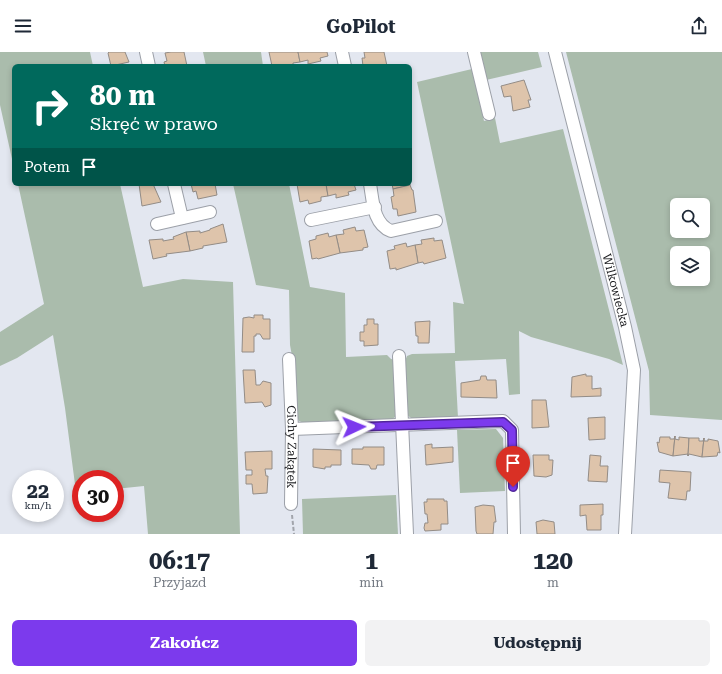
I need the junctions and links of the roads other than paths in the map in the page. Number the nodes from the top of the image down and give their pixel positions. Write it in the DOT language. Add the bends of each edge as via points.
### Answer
graph roads {
  1 [pos="146,52"];
  2 [pos="342,52"];
  3 [pos="474,52"];
  4 [pos="555,52"];
  5 [pos="149,64"];
  6 [pos="345,64"];
  7 [pos="489,114"];
  8 [pos="174,186"];
  9 [pos="370,186"];
  10 [pos="375,207"];
  11 [pos="210,212"];
  12 [pos="182,218"];
  13 [pos="311,220"];
  14 [pos="436,221"];
  15 [pos="156,224"];
  16 [pos="399,356"];
  17 [pos="289,359"];
  18 [pos="401,425"];
  19 [pos="292,429"];
  20 [pos="292,504"];
  21 [pos="407,534"];
  22 [pos="514,534"];
  23 [pos="625,534"];
  1 -- 5 [label="street"];
  2 -- 6 [label="street"];
  3 -- 7 [label="street"];
  4 -- 23 [label="street, Wilkowiecka" via="626,327 634,370"];
  8 -- 12 [label="street"];
  9 -- 10 [label="street"];
  10 -- 13 [label="street"];
  10 -- 14 [label="street" via="380,225 391,231"];
  11 -- 12 [label="street"];
  12 -- 15 [label="street"];
  16 -- 18 [label="street"];
  17 -- 19 [label="street, Cichy Zakątek"];
  18 -- 19 [label="street"];
  18 -- 21 [label="street"];
  18 -- 22 [label="street" via="503,422 510,426"];
  19 -- 20 [label="street, Cichy Zakątek"];
}
